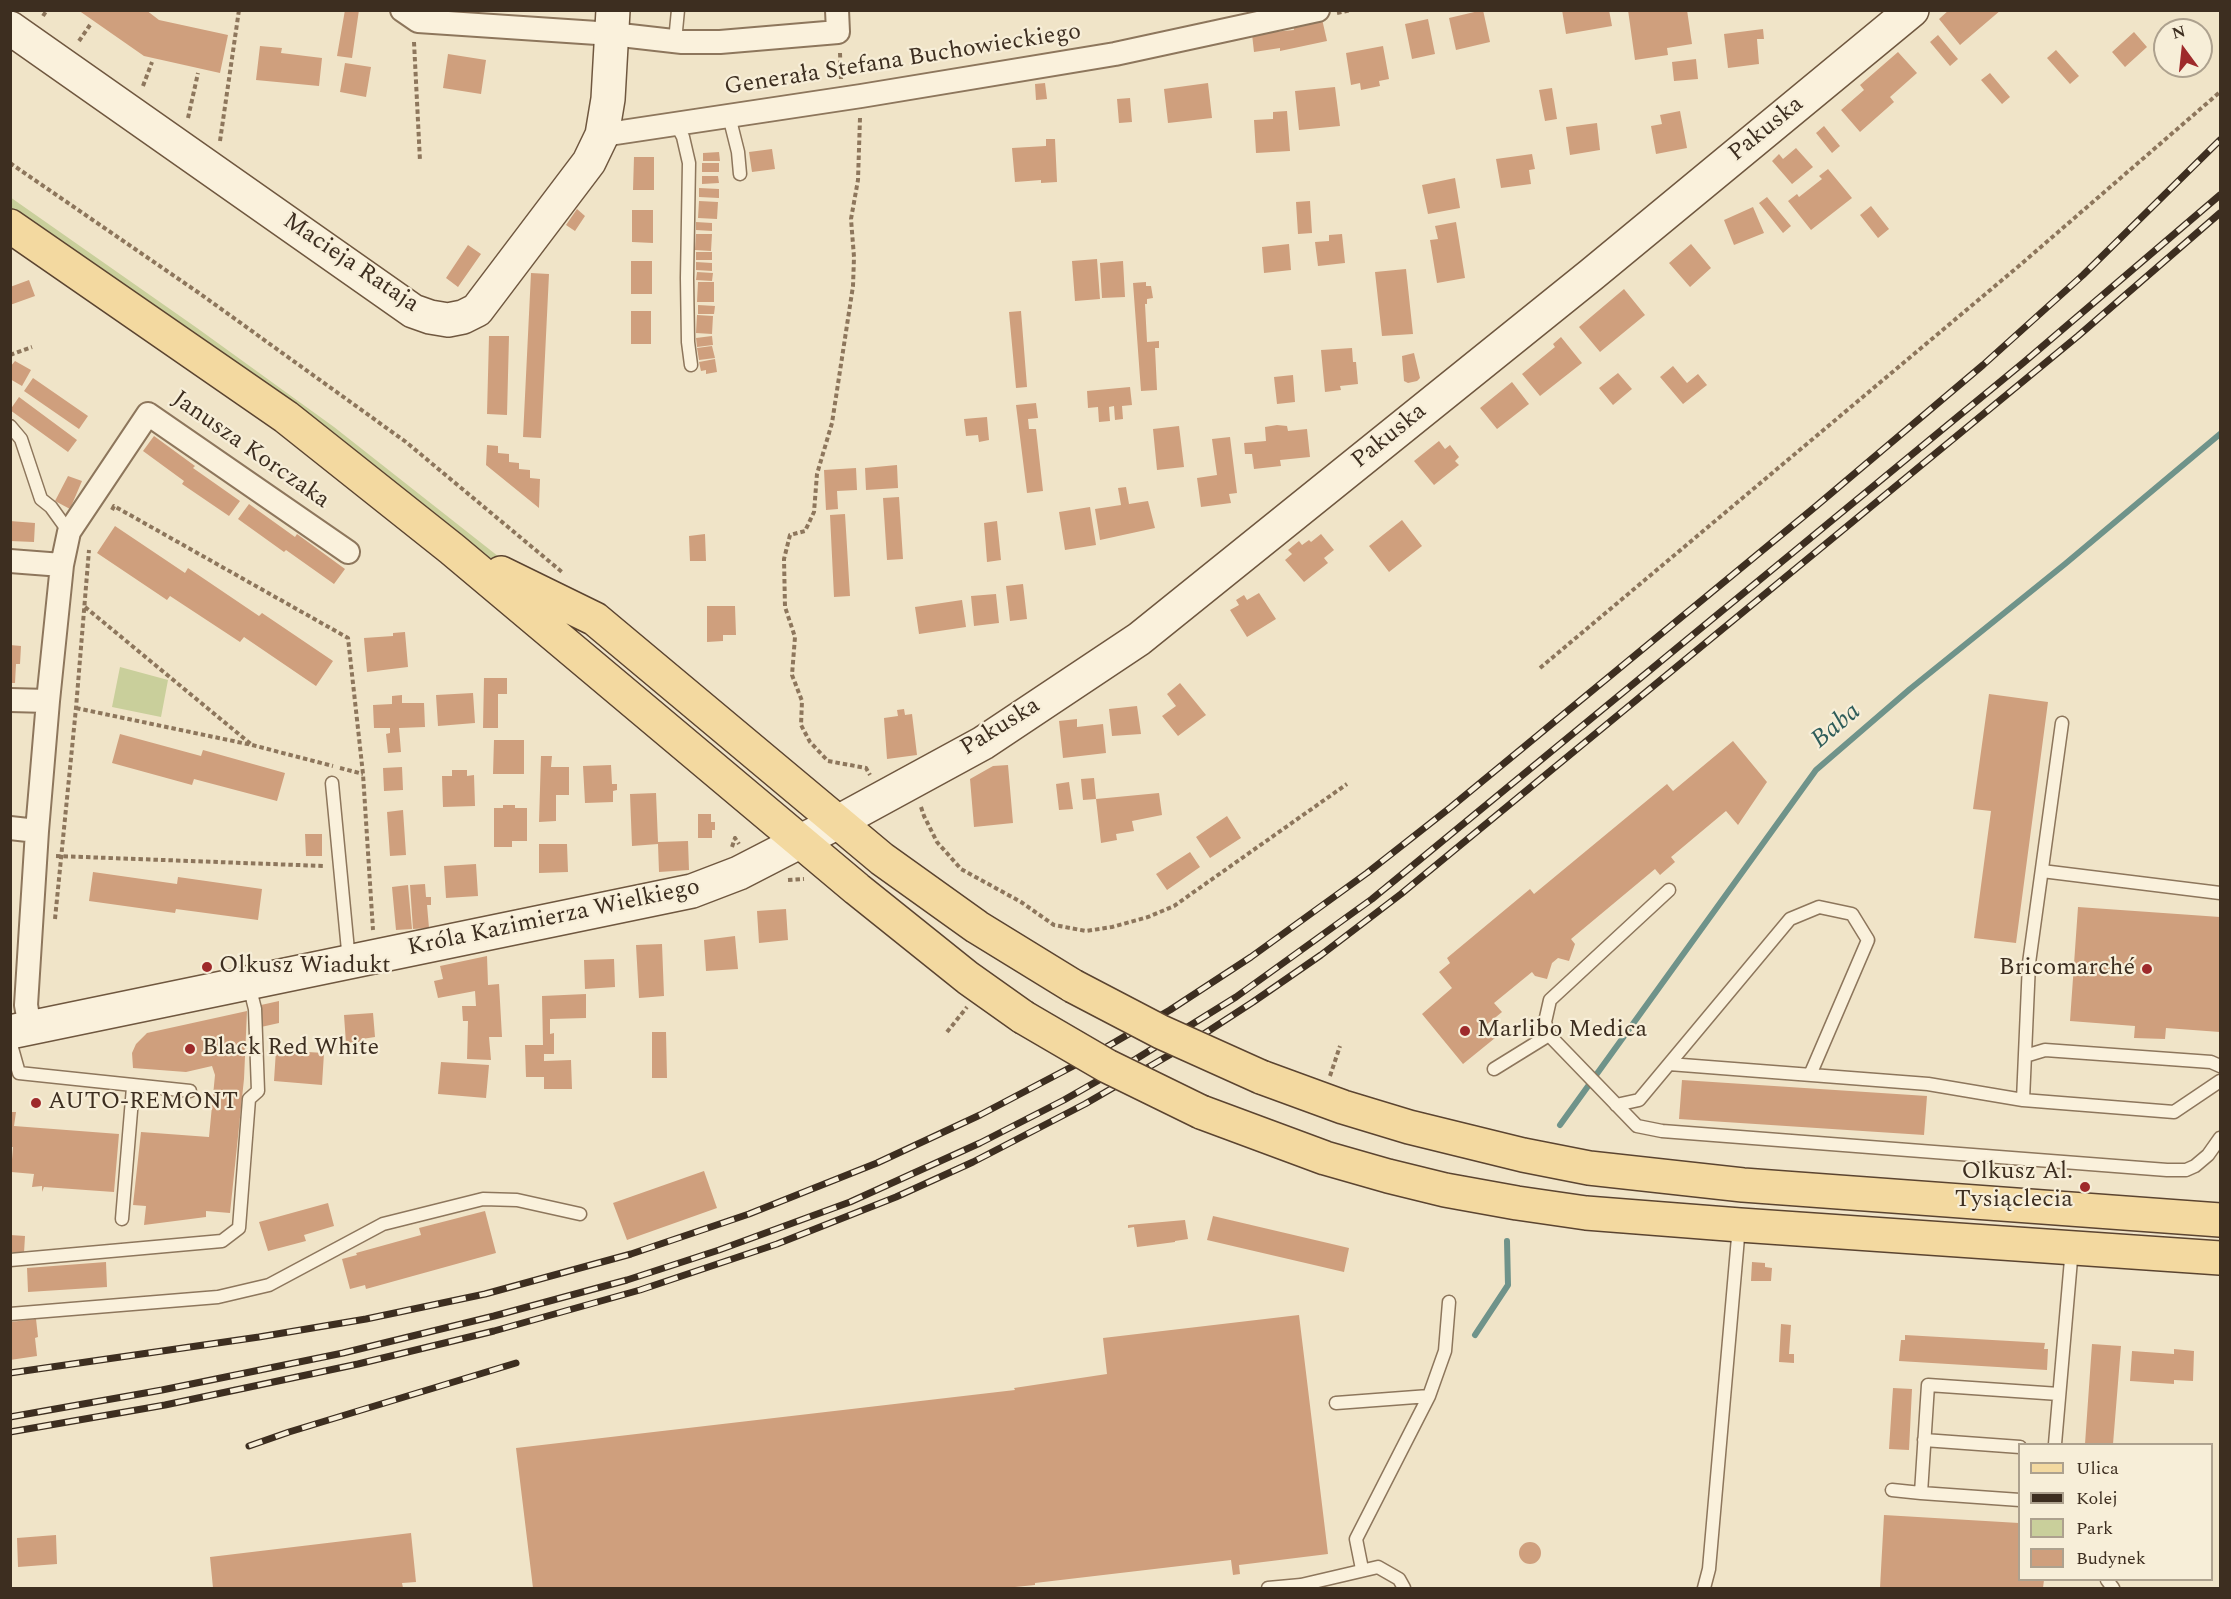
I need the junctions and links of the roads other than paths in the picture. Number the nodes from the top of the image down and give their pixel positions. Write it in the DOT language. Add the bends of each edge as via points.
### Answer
graph roads {
  1 [pos="678,10"];
  2 [pos="1318,10"];
  3 [pos="1912,10"];
  4 [pos="407,14"];
  5 [pos="838,21"];
  6 [pos="612,22"];
  7 [pos="10,28"];
  8 [pos="675,41"];
  9 [pos="729,116"];
  10 [pos="676,124"];
  11 [pos="602,135"];
  12 [pos="740,174"];
  13 [pos="10,225"];
  14 [pos="691,364"];
  15 [pos="10,426"];
  16 [pos="69,532"];
  17 [pos="452,549"];
  18 [pos="348,552"];
  19 [pos="10,561"];
  20 [pos="62,565"];
  21 [pos="10,700"];
  22 [pos="48,701"];
  23 [pos="2062,723"];
  24 [pos="332,783"];
  25 [pos="838,822"];
  26 [pos="10,828"];
  27 [pos="37,831"];
  28 [pos="802,841"];
  29 [pos="2042,871"];
  30 [pos="1669,890"];
  31 [pos="2220,893"];
  32 [pos="365,959"];
  33 [pos="249,984"];
  34 [pos="17,1034"];
  35 [pos="1549,1035"];
  36 [pos="2025,1056"];
  37 [pos="1669,1064"];
  38 [pos="2220,1066"];
  39 [pos="1494,1069"];
  40 [pos="1810,1075"];
  41 [pos="2220,1081"];
  42 [pos="133,1087"];
  43 [pos="190,1091"];
  44 [pos="2023,1100"];
  45 [pos="1612,1101"];
  46 [pos="2220,1138"];
  47 [pos="580,1214"];
  48 [pos="122,1219"];
  49 [pos="2220,1220"];
  50 [pos="1740,1225"];
  51 [pos="2072,1247"];
  52 [pos="2220,1258"];
  53 [pos="10,1260"];
  54 [pos="1449,1302"];
  55 [pos="10,1314"];
  56 [pos="2059,1394"];
  57 [pos="1429,1396"];
  58 [pos="1336,1403"];
  59 [pos="1924,1440"];
  60 [pos="2055,1443"];
  61 [pos="2018,1448"];
  62 [pos="1892,1490"];
  63 [pos="1921,1492"];
  64 [pos="2018,1500"];
  65 [pos="1362,1569"];
  66 [pos="1305,1587"];
  67 [pos="1268,1588"];
  68 [pos="1404,1588"];
  69 [pos="1704,1588"];
  1 -- 8 [label="lane"];
  2 -- 9 [label="street, Generała Stefana Buchowieckiego" via="1115,54"];
  3 -- 25 [label="street, Pakuska" via="1139,639 983,742"];
  4 -- 6 [label="street" via="418,21 450,24"];
  5 -- 8 [label="street" via="720,42"];
  6 -- 8 [label="street"];
  6 -- 11 [label="street, Macieja Rataja"];
  7 -- 11 [label="street, Macieja Rataja" via="413,311 430,317 448,320 477,310 577,179"];
  9 -- 10 [label="street, Generała Stefana Buchowieckiego"];
  9 -- 12 [label="lane"];
  10 -- 11 [label="street, Generała Stefana Buchowieckiego"];
  10 -- 14 [label="lane" via="689,163 687,278"];
  13 -- 17 [label="main road" via="286,417"];
  15 -- 16 [label="lane" via="21,439 41,499"];
  16 -- 18 [label="street, Janusza Korczaka" via="148,414"];
  16 -- 20 [label="street, Janusza Korczaka"];
  17 -- 25 [label="main road" via="595,619"];
  17 -- 28 [label="main road"];
  19 -- 20 [label="street"];
  20 -- 22 [label="street, Janusza Korczaka"];
  21 -- 22 [label="street"];
  22 -- 27 [label="street, Janusza Korczaka"];
  23 -- 29 [label="lane"];
  24 -- 32 [label="lane"];
  25 -- 28 [label="street, Króla Kazimierza Wielkiego"];
  25 -- 49 [label="main road, bridge" via="882,859 977,927 1074,986 1161,1032 1261,1077 1409,1127 1589,1168 1743,1185"];
  26 -- 27 [label="street"];
  27 -- 34 [label="street, Janusza Korczaka" via="26,1005"];
  28 -- 32 [label="street, Króla Kazimierza Wielkiego" via="740,873 692,891"];
  28 -- 50 [label="main road, bridge" via="968,978 1023,1017 1107,1066 1201,1112 1324,1158 1445,1190 1587,1213"];
  29 -- 31 [label="lane"];
  29 -- 36 [label="lane" via="2029,963"];
  30 -- 35 [label="lane" via="1551,1000 1545,1022"];
  32 -- 33 [label="street, Króla Kazimierza Wielkiego"];
  33 -- 34 [label="street, Króla Kazimierza Wielkiego"];
  33 -- 53 [label="lane" via="255,1009 258,1091 249,1099 239,1228 222,1241"];
  34 -- 42 [label="lane" via="19,1073"];
  35 -- 39 [label="lane"];
  35 -- 45 [label="lane"];
  36 -- 38 [label="lane" via="2045,1050 2211,1062"];
  36 -- 44 [label="lane"];
  37 -- 40 [label="lane"];
  37 -- 40 [label="lane" via="1790,919 1820,907 1852,914 1868,940"];
  37 -- 45 [label="lane" via="1639,1101"];
  40 -- 44 [label="lane" via="1928,1084"];
  41 -- 44 [label="lane" via="2174,1112"];
  42 -- 43 [label="lane"];
  42 -- 48 [label="lane"];
  45 -- 46 [label="lane" via="1637,1126 1662,1131 2167,1170 2195,1166"];
  47 -- 55 [label="lane" via="517,1200 483,1199 383,1224 269,1285 218,1297"];
  50 -- 51 [label="main road"];
  50 -- 69 [label="lane" via="1709,1569"];
  51 -- 52 [label="main road"];
  51 -- 56 [label="lane"];
  54 -- 57 [label="lane" via="1445,1351"];
  56 -- 59 [label="lane" via="1928,1385"];
  56 -- 60 [label="lane"];
  57 -- 58 [label="lane"];
  57 -- 65 [label="lane" via="1356,1539"];
  59 -- 61 [label="lane"];
  59 -- 63 [label="lane"];
  62 -- 63 [label="lane"];
  63 -- 64 [label="lane"];
  65 -- 66 [label="lane"];
  65 -- 68 [label="lane" via="1378,1567 1400,1579"];
  66 -- 67 [label="lane"];
}
